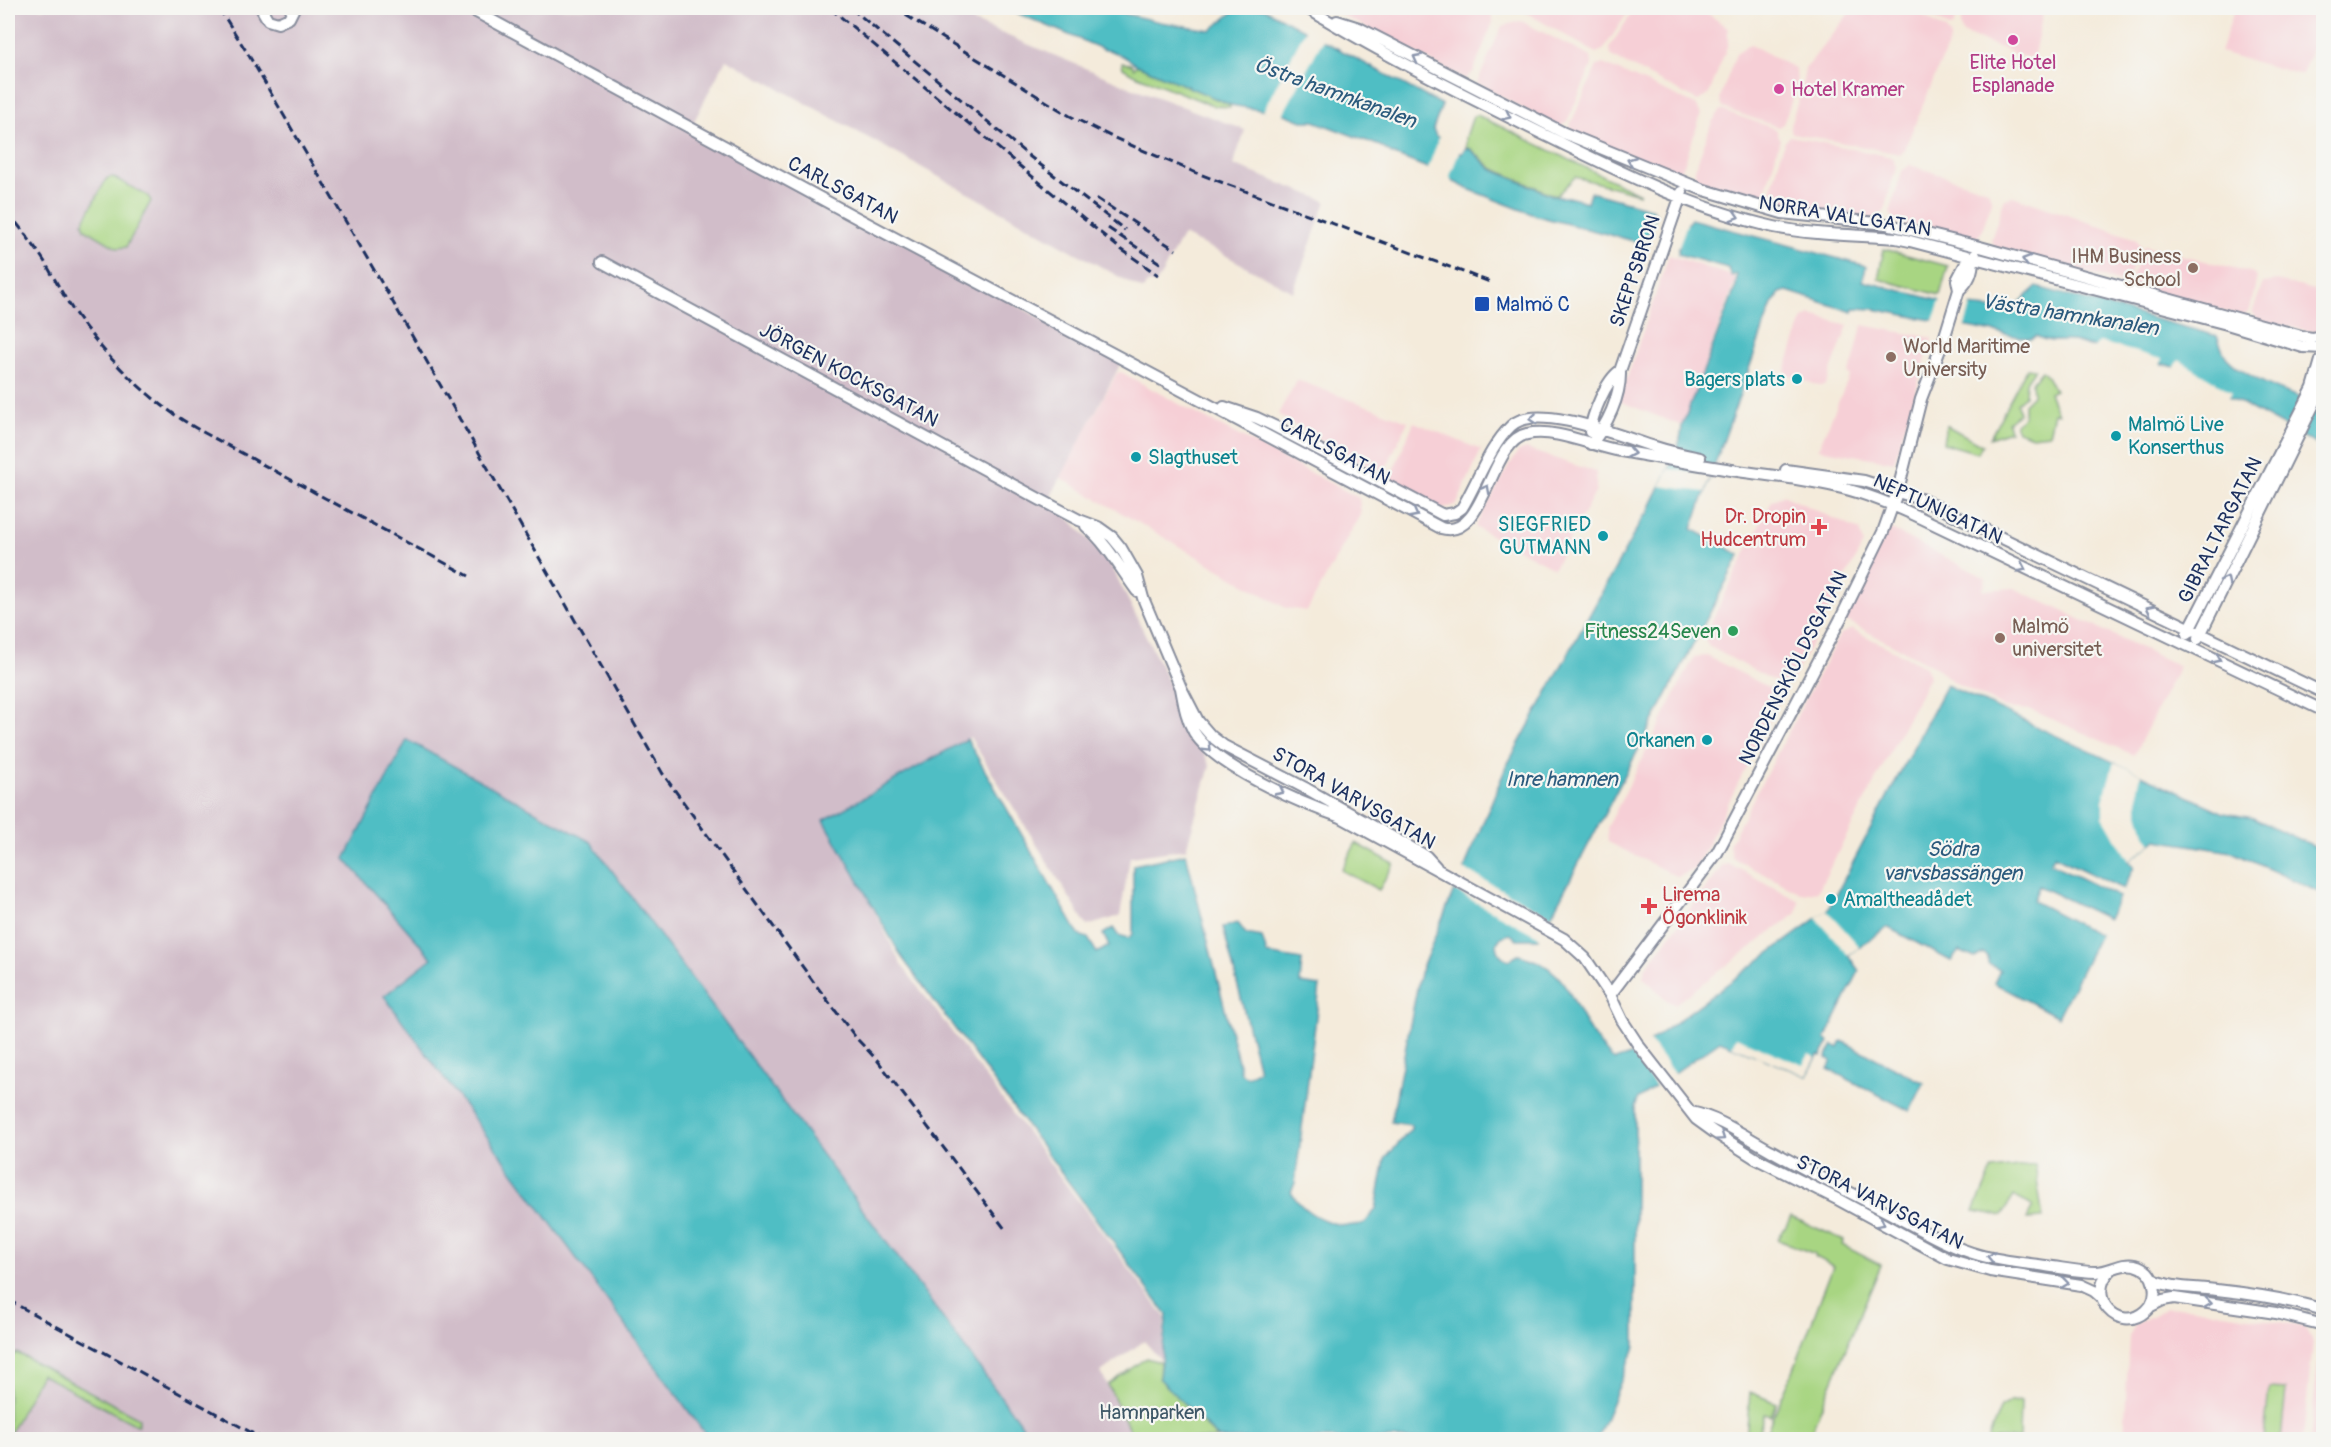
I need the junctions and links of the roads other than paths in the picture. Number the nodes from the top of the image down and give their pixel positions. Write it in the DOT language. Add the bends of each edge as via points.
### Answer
graph roads {
  1 [pos="261,8"];
  2 [pos="294,8"];
  3 [pos="469,8"];
  4 [pos="1307,8"];
  5 [pos="1323,17"];
  6 [pos="1685,183"];
  7 [pos="1679,198"];
  8 [pos="1980,247"];
  9 [pos="1973,258"];
  10 [pos="602,262"];
  11 [pos="2324,334"];
  12 [pos="2304,342"];
  13 [pos="2324,349"];
  14 [pos="2320,362"];
  15 [pos="2324,384"];
  16 [pos="2314,395"];
  17 [pos="1201,400"];
  18 [pos="1596,428"];
  19 [pos="2293,437"];
  20 [pos="1591,444"];
  21 [pos="1673,457"];
  22 [pos="1715,464"];
  23 [pos="1898,490"];
  24 [pos="1893,506"];
  25 [pos="1455,513"];
  26 [pos="1079,520"];
  27 [pos="1453,530"];
  28 [pos="1143,598"];
  29 [pos="2190,628"];
  30 [pos="2200,634"];
  31 [pos="2183,643"];
  32 [pos="2194,648"];
  33 [pos="1181,688"];
  34 [pos="2324,693"];
  35 [pos="2324,711"];
  36 [pos="1437,869"];
  37 [pos="1610,995"];
  38 [pos="1691,1112"];
  39 [pos="2111,1270"];
  40 [pos="2152,1279"];
  41 [pos="2102,1298"];
  42 [pos="2151,1306"];
  43 [pos="2324,1310"];
  44 [pos="2324,1325"];
  1 -- 2 [label="street" via="268,20 278,23 289,18"];
  3 -- 17 [label="street, CARLSGATAN"];
  4 -- 5 [label="street, NORRA VALLGATAN"];
  6 -- 5 [label="street, NORRA VALLGATAN, one-way" via="1564,133 1359,28"];
  5 -- 7 [label="street, NORRA VALLGATAN, one-way" via="1471,98"];
  6 -- 7 [label="street, SKEPPSBRON"];
  6 -- 8 [label="street, NORRA VALLGATAN" via="1782,213 1886,224"];
  7 -- 9 [label="street, NORRA VALLGATAN, one-way" via="1778,228 1896,238"];
  7 -- 18 [label="street, SKEPPSBRON" via="1620,371 1621,385"];
  8 -- 9 [label="street, NORDENSKIÖLDSGATAN"];
  12 -- 8 [label="street, NORRA VALLGATAN, one-way"];
  9 -- 12 [label="street, NORRA VALLGATAN"];
  9 -- 23 [label="street, NORDENSKIÖLDSGATAN" via="1970,276 1959,290 1921,399"];
  10 -- 26 [label="street, JÖRGEN KOCKSGATAN"];
  11 -- 12 [label="street, NORRA VALLGATAN"];
  12 -- 13 [label="street"];
  12 -- 14 [label="street"];
  13 -- 14 [label="street"];
  14 -- 16 [label="street"];
  15 -- 16 [label="street"];
  16 -- 19 [label="street"];
  17 -- 25 [label="street, CARLSGATAN" via="1265,422 1435,512"];
  17 -- 27 [label="street, CARLSGATAN, one-way" via="1441,528"];
  18 -- 20 [label="street, SKEPPSBRON"];
  18 -- 21 [label="street, NEPTUNIGATAN"];
  18 -- 25 [label="street, NEPTUNIGATAN, one-way" via="1532,417 1514,423"];
  19 -- 29 [label="street, GIBRALTARGATAN"];
  30 -- 19 [label="street, GIBRALTARGATAN, one-way"];
  20 -- 21 [label="street, NEPTUNIGATAN, one-way"];
  27 -- 20 [label="street, NEPTUNIGATAN, one-way" via="1467,522 1506,452 1520,436 1549,433"];
  21 -- 22 [label="street, NEPTUNIGATAN"];
  22 -- 23 [label="street, NEPTUNIGATAN" via="1844,477"];
  22 -- 24 [label="street, NEPTUNIGATAN" via="1829,484"];
  23 -- 24 [label="street, NORDENSKIÖLDSGATAN"];
  29 -- 23 [label="street, NEPTUNIGATAN, one-way"];
  24 -- 31 [label="street, NEPTUNIGATAN, one-way"];
  24 -- 37 [label="street, NORDENSKIÖLDSGATAN" via="1840,620 1717,853"];
  26 -- 28 [label="street, JÖRGEN KOCKSGATAN" via="1115,557"];
  26 -- 28 [label="street, JÖRGEN KOCKSGATAN" via="1112,537 1128,558"];
  28 -- 33 [label="street"];
  29 -- 30 [label="street, NEPTUNIGATAN"];
  29 -- 31 [label="street, GIBRALTARGATAN"];
  30 -- 32 [label="street, GIBRALTARGATAN"];
  30 -- 34 [label="street, NEPTUNIGATAN"];
  31 -- 32 [label="street, NEPTUNIGATAN"];
  32 -- 35 [label="street, NEPTUNIGATAN, one-way"];
  33 -- 36 [label="street, STORA VARVSGATAN" via="1201,726 1218,741 1426,856"];
  33 -- 36 [label="street, STORA VARVSGATAN, one-way" via="1187,719 1195,735 1228,764 1302,803 1341,817"];
  36 -- 37 [label="street" via="1564,939 1585,957"];
  37 -- 38 [label="street, STORA VARVSGATAN" via="1639,1046"];
  39 -- 38 [label="street, STORA VARVSGATAN, one-way" via="2083,1271 1966,1251 1743,1134"];
  38 -- 41 [label="street, STORA VARVSGATAN, one-way" via="1755,1158 1948,1259 1990,1271 2081,1286"];
  39 -- 40 [label="street, STORA VARVSGATAN" via="2134,1264"];
  39 -- 41 [label="street" via="2102,1285"];
  40 -- 42 [label="street" via="2156,1290"];
  40 -- 43 [label="street, STORA VARVSGATAN" via="2166,1285 2280,1299"];
  41 -- 42 [label="street, STORA VARVSGATAN" via="2107,1308 2123,1318 2138,1317"];
  42 -- 44 [label="street, STORA VARVSGATAN, one-way" via="2174,1298 2276,1313"];
}
